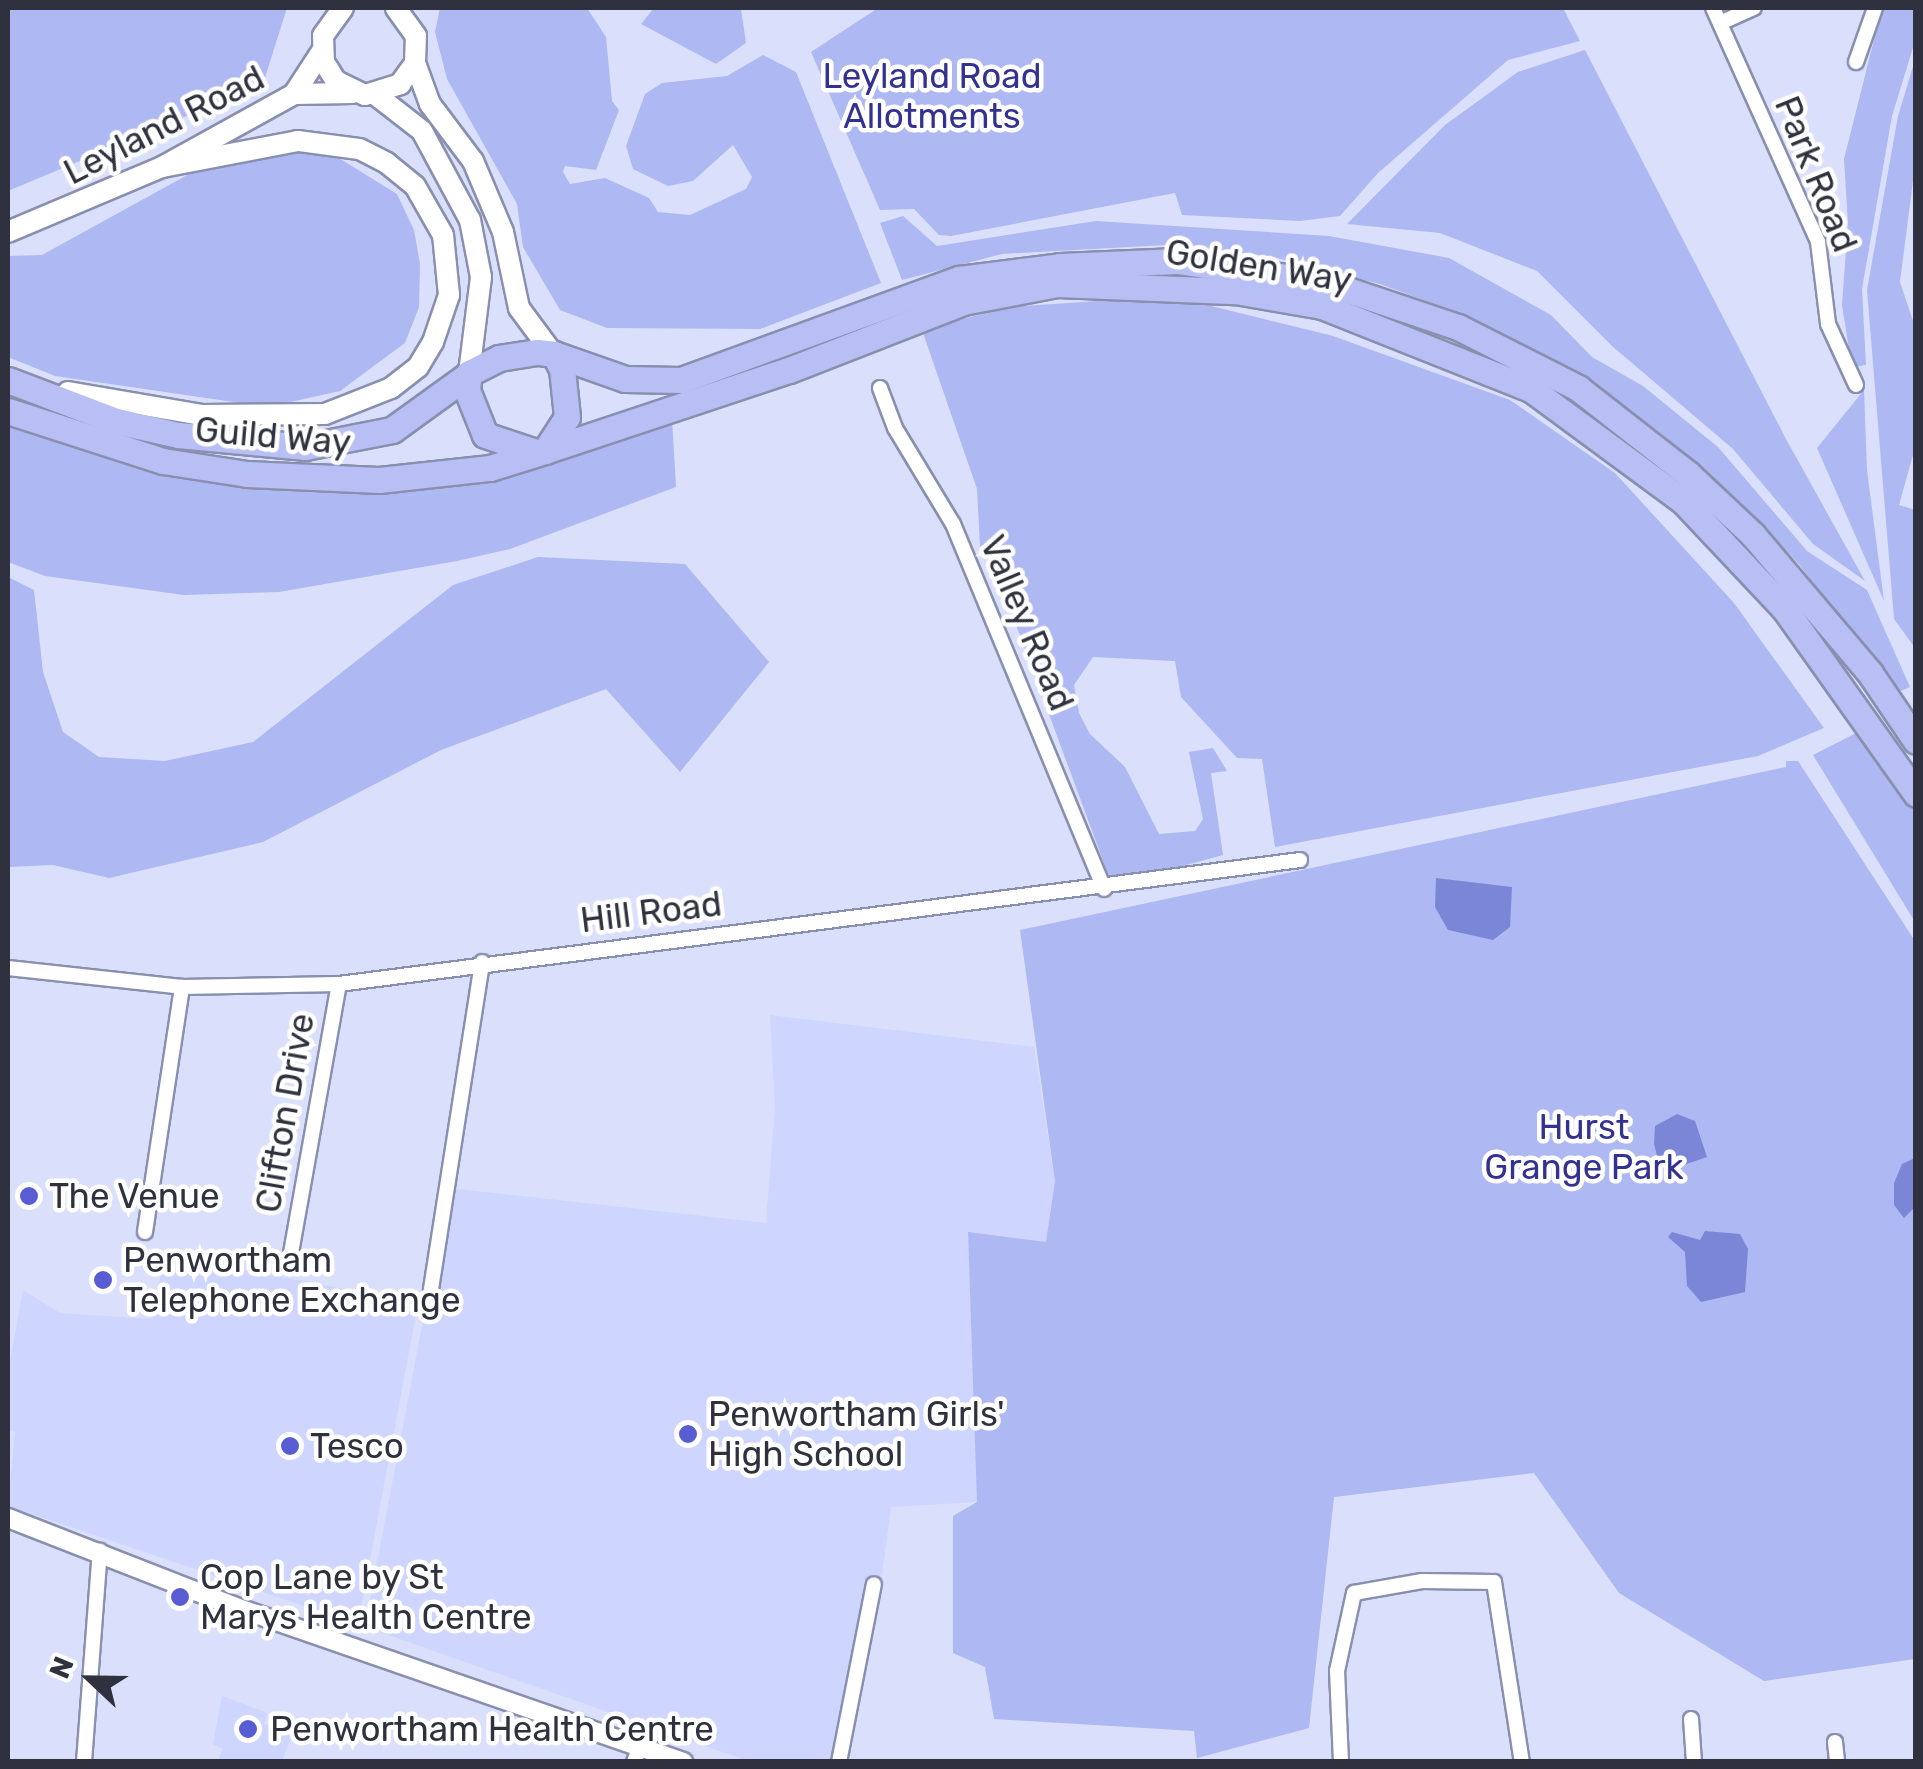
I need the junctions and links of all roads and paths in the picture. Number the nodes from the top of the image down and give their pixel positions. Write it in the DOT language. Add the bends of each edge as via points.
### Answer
graph roads {
  1 [pos="343,8"];
  2 [pos="396,8"];
  3 [pos="425,8"];
  4 [pos="1713,8"];
  5 [pos="1754,8"];
  6 [pos="1875,8"];
  7 [pos="1720,22"];
  8 [pos="416,36"];
  9 [pos="322,51"];
  10 [pos="1856,62"];
  11 [pos="415,63"];
  12 [pos="294,94"];
  13 [pos="365,94"];
  14 [pos="162,167"];
  15 [pos="8,232"];
  16 [pos="553,354"];
  17 [pos="468,374"];
  18 [pos="8,379"];
  19 [pos="1856,385"];
  20 [pos="880,388"];
  21 [pos="8,411"];
  22 [pos="541,452"];
  23 [pos="1916,740"];
  24 [pos="1916,794"];
  25 [pos="1300,860"];
  26 [pos="1104,889"];
  27 [pos="482,962"];
  28 [pos="8,968"];
  29 [pos="339,984"];
  30 [pos="182,987"];
  31 [pos="145,1232"];
  32 [pos="291,1253"];
  33 [pos="430,1289"];
  34 [pos="8,1518"];
  35 [pos="100,1551"];
  36 [pos="874,1584"];
  37 [pos="1692,1719"];
  38 [pos="1834,1742"];
  39 [pos="637,1754"];
  40 [pos="84,1762"];
  41 [pos="684,1762"];
  42 [pos="839,1762"];
  43 [pos="1341,1762"];
  44 [pos="1522,1762"];
  45 [pos="1694,1762"];
  46 [pos="1836,1762"];
  1 -- 9 [label="main road, Leyland Road" via="328,23"];
  2 -- 8 [label="main road"];
  3 -- 8 [label="main road"];
  4 -- 7 [label="street, Park Road"];
  5 -- 7 [label="street"];
  6 -- 10 [label="street"];
  7 -- 19 [label="street, Park Road" via="1818,242 1828,324"];
  8 -- 11 [label="main road"];
  9 -- 12 [label="main road, Leyland Road"];
  9 -- 13 [label="main road" via="336,81"];
  11 -- 13 [label="main road" via="400,84"];
  11 -- 16 [label="main road" via="430,104 473,161 503,232 519,308"];
  12 -- 13 [label="main road, Leyland Road"];
  12 -- 14 [label="main road, Leyland Road"];
  13 -- 17 [label="main road" via="422,132 470,220 482,277"];
  14 -- 15 [label="main road, Leyland Road"];
  14 -- 18 [label="main road" via="298,141 359,149 400,172 442,235 450,274 443,317 418,367 356,406 278,417 116,404"];
  16 -- 17 [label="highway" via="518,353"];
  16 -- 22 [label="highway" via="569,402 560,435"];
  16 -- 23 [label="highway, Golden Way" via="624,378 682,380 959,279 1060,266 1177,261 1327,284 1458,327 1578,388 1673,461 1752,535 1870,673"];
  17 -- 18 [label="highway, Guild Way" via="392,430 305,447 132,425"];
  17 -- 22 [label="highway" via="468,404 485,435"];
  20 -- 26 [label="street, Valley Road" via="894,428 953,524"];
  21 -- 22 [label="highway, Guild Way" via="163,461 246,474 379,480 490,468"];
  22 -- 24 [label="highway, Golden Way" via="789,370 963,302 1038,288 1138,284 1322,306 1531,389 1684,502 1784,608"];
  25 -- 26 [label="street, Hill Road"];
  26 -- 27 [label="street, Hill Road"];
  27 -- 29 [label="street, Hill Road"];
  27 -- 33 [label="street"];
  28 -- 30 [label="street, Hill Road"];
  29 -- 30 [label="street, Hill Road"];
  29 -- 32 [label="street, Clifton Drive"];
  30 -- 31 [label="street"];
  34 -- 35 [label="street"];
  35 -- 39 [label="street"];
  35 -- 40 [label="street"];
  36 -- 42 [label="street"];
  37 -- 45 [label="street"];
  38 -- 46 [label="street"];
  39 -- 41 [label="street"];
  43 -- 44 [label="street" via="1337,1670 1354,1593 1422,1580 1494,1582"];
}
